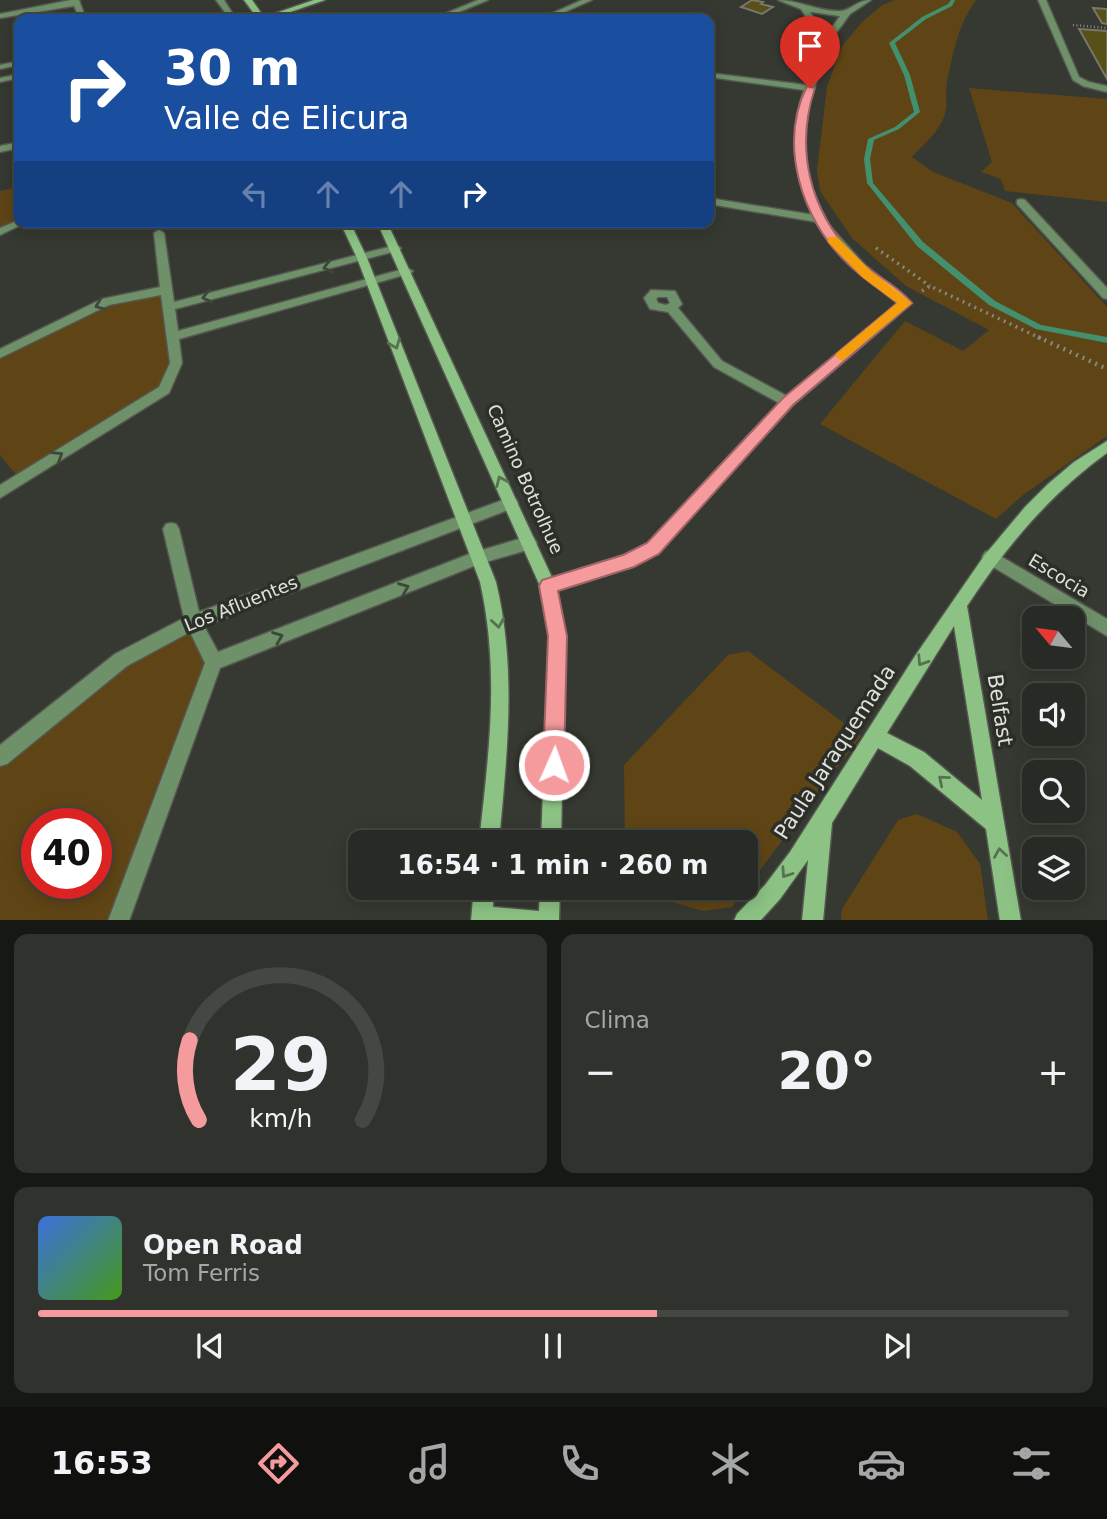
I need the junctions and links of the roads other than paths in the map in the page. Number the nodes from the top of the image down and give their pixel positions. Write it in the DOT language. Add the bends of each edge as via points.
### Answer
graph roads {
  1 [pos="248,0"];
  2 [pos="321,0"];
  3 [pos="484,0"];
  4 [pos="588,0"];
  5 [pos="782,0"];
  6 [pos="797,0"];
  7 [pos="1042,0"];
  8 [pos="863,1"];
  9 [pos="75,2"];
  10 [pos="805,8"];
  11 [pos="259,14"];
  12 [pos="278,14"];
  13 [pos="449,14"];
  14 [pos="555,14"];
  15 [pos="846,14"];
  16 [pos="0,16"];
  17 [pos="825,41"];
  18 [pos="714,76"];
  19 [pos="810,88"];
  20 [pos="1107,89"];
  21 [pos="714,202"];
  22 [pos="1021,202"];
  23 [pos="819,219"];
  24 [pos="348,228"];
  25 [pos="385,228"];
  26 [pos="159,233"];
  27 [pos="396,248"];
  28 [pos="362,258"];
  29 [pos="407,271"];
  30 [pos="370,280"];
  31 [pos="251,286"];
  32 [pos="166,290"];
  33 [pos="1107,295"];
  34 [pos="169,307"];
  35 [pos="671,308"];
  36 [pos="258,312"];
  37 [pos="173,337"];
  38 [pos="0,354"];
  39 [pos="788,401"];
  40 [pos="1107,446"];
  41 [pos="0,492"];
  42 [pos="511,503"];
  43 [pos="464,521"];
  44 [pos="171,529"];
  45 [pos="529,543"];
  46 [pos="990,557"];
  47 [pos="477,558"];
  48 [pos="548,586"];
  49 [pos="959,604"];
  50 [pos="192,622"];
  51 [pos="1107,628"];
  52 [pos="214,662"];
  53 [pos="874,736"];
  54 [pos="0,757"];
  55 [pos="822,820"];
  56 [pos="995,824"];
  57 [pos="490,830"];
  58 [pos="551,830"];
  59 [pos="483,900"];
  60 [pos="550,900"];
  61 [pos="481,918"];
  62 [pos="118,920"];
  63 [pos="537,920"];
  64 [pos="549,920"];
  65 [pos="744,920"];
  66 [pos="812,920"];
  67 [pos="1011,920"];
  1 -- 11 [label="street"];
  2 -- 12 [label="street"];
  3 -- 13 [label="street"];
  4 -- 14 [label="street"];
  5 -- 10 [label="street"];
  6 -- 10 [label="street"];
  7 -- 20 [label="street" via="1076,78"];
  8 -- 15 [label="street"];
  9 -- 16 [label="street"];
  10 -- 15 [label="street"];
  10 -- 17 [label="street"];
  15 -- 17 [label="street"];
  17 -- 19 [label="street"];
  18 -- 19 [label="street"];
  19 -- 23 [label="street" via="801,116 799,148 808,194"];
  21 -- 23 [label="street"];
  22 -- 33 [label="street"];
  23 -- 39 [label="street" via="850,260 906,303"];
  24 -- 28 [label="street"];
  25 -- 27 [label="street, Camino Botrolhue"];
  26 -- 32 [label="street"];
  27 -- 28 [label="street"];
  27 -- 29 [label="street, Camino Botrolhue"];
  28 -- 30 [label="street"];
  28 -- 31 [label="street, one-way"];
  29 -- 30 [label="street"];
  42 -- 29 [label="street, Camino Botrolhue, one-way"];
  30 -- 36 [label="street"];
  30 -- 43 [label="street, one-way"];
  31 -- 34 [label="street, one-way"];
  31 -- 36 [label="street"];
  32 -- 34 [label="street"];
  32 -- 38 [label="street, one-way" via="106,302"];
  34 -- 37 [label="street"];
  35 -- 39 [label="street" via="718,364"];
  36 -- 37 [label="street"];
  41 -- 37 [label="street, one-way" via="164,390 176,363"];
  39 -- 48 [label="street" via="653,548 628,561"];
  40 -- 46 [label="street" via="1038,499"];
  42 -- 43 [label="street, Los Afluentes"];
  42 -- 45 [label="street, Camino Botrolhue"];
  43 -- 47 [label="street"];
  43 -- 50 [label="street, Los Afluentes"];
  44 -- 50 [label="street"];
  45 -- 47 [label="street"];
  45 -- 48 [label="street, Camino Botrolhue"];
  46 -- 49 [label="street"];
  46 -- 51 [label="street, Escocia"];
  52 -- 47 [label="street, one-way"];
  47 -- 57 [label="street, one-way" via="495,608 501,662"];
  48 -- 58 [label="street, Camino Botrolhue" via="558,636"];
  49 -- 53 [label="street, Paula Jaraquemada, one-way"];
  49 -- 56 [label="street, Belfast"];
  50 -- 52 [label="street"];
  50 -- 54 [label="street, Los Afluentes" via="121,660"];
  52 -- 62 [label="street"];
  53 -- 55 [label="street, Paula Jaraquemada"];
  56 -- 53 [label="street, one-way" via="917,759"];
  55 -- 65 [label="street, Paula Jaraquemada, one-way" via="761,906"];
  55 -- 66 [label="street"];
  67 -- 56 [label="street, Belfast, one-way"];
  59 -- 61 [label="street"];
  60 -- 64 [label="street"];
  61 -- 63 [label="street"];
}
